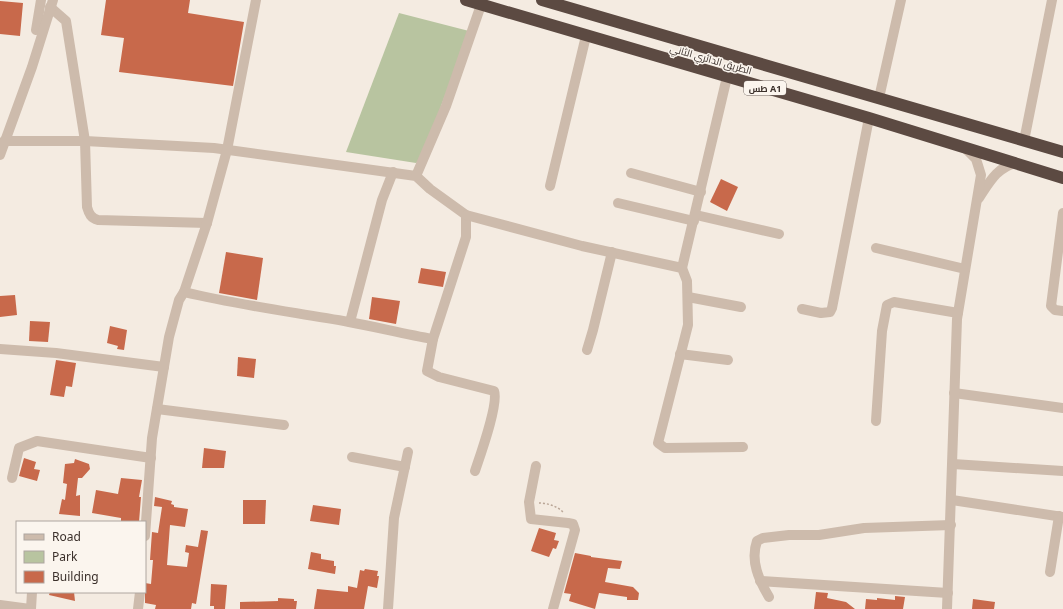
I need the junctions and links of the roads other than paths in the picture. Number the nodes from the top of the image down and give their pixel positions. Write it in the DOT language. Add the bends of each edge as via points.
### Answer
graph roads {
  1 [pos="41,0"];
  2 [pos="256,0"];
  3 [pos="466,0"];
  4 [pos="542,0"];
  5 [pos="901,0"];
  6 [pos="1052,0"];
  7 [pos="52,4"];
  8 [pos="481,5"];
  9 [pos="586,36"];
  10 [pos="727,77"];
  11 [pos="879,98"];
  12 [pos="869,118"];
  13 [pos="2,141"];
  14 [pos="85,141"];
  15 [pos="1024,141"];
  16 [pos="963,146"];
  17 [pos="1048,148"];
  18 [pos="1063,149"];
  19 [pos="227,150"];
  20 [pos="1063,152"];
  21 [pos="0,155"];
  22 [pos="1016,162"];
  23 [pos="393,172"];
  24 [pos="631,173"];
  25 [pos="416,176"];
  26 [pos="1063,178"];
  27 [pos="550,186"];
  28 [pos="701,192"];
  29 [pos="978,200"];
  30 [pos="618,202"];
  31 [pos="1063,213"];
  32 [pos="466,215"];
  33 [pos="695,218"];
  34 [pos="207,223"];
  35 [pos="779,234"];
  36 [pos="876,248"];
  37 [pos="612,252"];
  38 [pos="682,268"];
  39 [pos="965,269"];
  40 [pos="184,292"];
  41 [pos="688,297"];
  42 [pos="741,307"];
  43 [pos="802,309"];
  44 [pos="1063,311"];
  45 [pos="958,314"];
  46 [pos="350,322"];
  47 [pos="433,339"];
  48 [pos="0,349"];
  49 [pos="587,350"];
  50 [pos="680,354"];
  51 [pos="728,360"];
  52 [pos="164,367"];
  53 [pos="954,394"];
  54 [pos="1063,408"];
  55 [pos="157,409"];
  56 [pos="876,421"];
  57 [pos="284,425"];
  58 [pos="743,447"];
  59 [pos="408,452"];
  60 [pos="352,457"];
  61 [pos="151,458"];
  62 [pos="953,464"];
  63 [pos="536,466"];
  64 [pos="405,467"];
  65 [pos="475,471"];
  66 [pos="1063,471"];
  67 [pos="12,478"];
  68 [pos="952,500"];
  69 [pos="1061,517"];
  70 [pos="146,523"];
  71 [pos="951,525"];
  72 [pos="1050,572"];
  73 [pos="760,581"];
  74 [pos="32,593"];
  75 [pos="140,593"];
  76 [pos="948,594"];
  77 [pos="769,597"];
  78 [pos="0,605"];
  79 [pos="13,608"];
  80 [pos="30,609"];
  81 [pos="138,609"];
  82 [pos="388,609"];
  83 [pos="553,609"];
  84 [pos="947,609"];
  1 -- 13 [label="street" via="32,50"];
  2 -- 19 [label="street"];
  3 -- 8 [label="highway, الطريق الدائري الثاني / طس A1"];
  4 -- 11 [label="highway, الطريق الدائري الثاني / طس A1"];
  5 -- 11 [label="street"];
  6 -- 15 [label="street"];
  7 -- 13 [label="street" via="32,67"];
  7 -- 14 [label="street" via="66,21"];
  8 -- 9 [label="highway, الطريق الدائري الثاني / طس A1"];
  8 -- 25 [label="street" via="446,106"];
  9 -- 10 [label="highway, الطريق الدائري الثاني / طس A1"];
  9 -- 27 [label="street"];
  10 -- 12 [label="highway, الطريق الدائري الثاني / طس A1"];
  10 -- 28 [label="street"];
  11 -- 15 [label="highway, الطريق الدائري الثاني / طس A1"];
  12 -- 16 [label="highway, الطريق الدائري الثاني / طس A1"];
  12 -- 43 [label="street" via="832,308 830,312 821,313"];
  13 -- 14 [label="street"];
  13 -- 21 [label="street"];
  14 -- 19 [label="street"];
  14 -- 34 [label="street" via="87,207 92,218"];
  15 -- 17 [label="highway, الطريق الدائري الثاني / طس A1"];
  16 -- 22 [label="highway, الطريق الدائري الثاني / طس A1"];
  16 -- 29 [label="street" via="976,159 979,166 981,175"];
  17 -- 18 [label="highway"];
  17 -- 20 [label="highway, الطريق الدائري الثاني / طس A1"];
  19 -- 23 [label="street"];
  19 -- 34 [label="street"];
  22 -- 26 [label="highway, الطريق الدائري الثاني / طس A1"];
  22 -- 29 [label="street" via="1006,165 993,177"];
  23 -- 25 [label="street"];
  23 -- 46 [label="street" via="382,200"];
  24 -- 28 [label="street"];
  25 -- 32 [label="street" via="430,190"];
  28 -- 33 [label="street"];
  29 -- 39 [label="street"];
  30 -- 33 [label="street"];
  31 -- 44 [label="street" via="1051,306 1055,310"];
  32 -- 37 [label="street"];
  32 -- 47 [label="street" via="466,236"];
  33 -- 35 [label="street"];
  33 -- 38 [label="street"];
  34 -- 40 [label="street"];
  36 -- 39 [label="street"];
  37 -- 38 [label="street"];
  37 -- 49 [label="street"];
  38 -- 41 [label="street" via="687,281"];
  39 -- 45 [label="street"];
  40 -- 46 [label="street" via="225,302"];
  40 -- 52 [label="street" via="175,316"];
  41 -- 42 [label="street"];
  41 -- 50 [label="street" via="688,325"];
  45 -- 53 [label="street"];
  45 -- 56 [label="street" via="894,302 887,305 882,331"];
  46 -- 47 [label="street"];
  47 -- 65 [label="street" via="428,373 491,389 495,394 493,410"];
  48 -- 52 [label="street" via="56,353"];
  50 -- 51 [label="street"];
  50 -- 58 [label="street" via="658,443 665,448"];
  52 -- 55 [label="street"];
  53 -- 54 [label="street"];
  53 -- 62 [label="street"];
  55 -- 57 [label="street"];
  55 -- 61 [label="street"];
  59 -- 64 [label="street"];
  60 -- 64 [label="street"];
  61 -- 67 [label="street" via="37,441 19,448"];
  61 -- 70 [label="street"];
  62 -- 66 [label="street"];
  62 -- 68 [label="street"];
  63 -- 83 [label="street" via="529,502 532,519 573,524 575,530"];
  64 -- 82 [label="street" via="394,518"];
  68 -- 69 [label="street"];
  68 -- 71 [label="street"];
  69 -- 72 [label="street"];
  71 -- 73 [label="street" via="864,528 819,535 763,538 757,541 754,548 756,572"];
  71 -- 76 [label="street"];
  73 -- 76 [label="street"];
  73 -- 77 [label="street"];
  74 -- 80 [label="street"];
  75 -- 81 [label="street"];
  76 -- 84 [label="street"];
  78 -- 79 [label="street"];
  79 -- 80 [label="street"];
}
